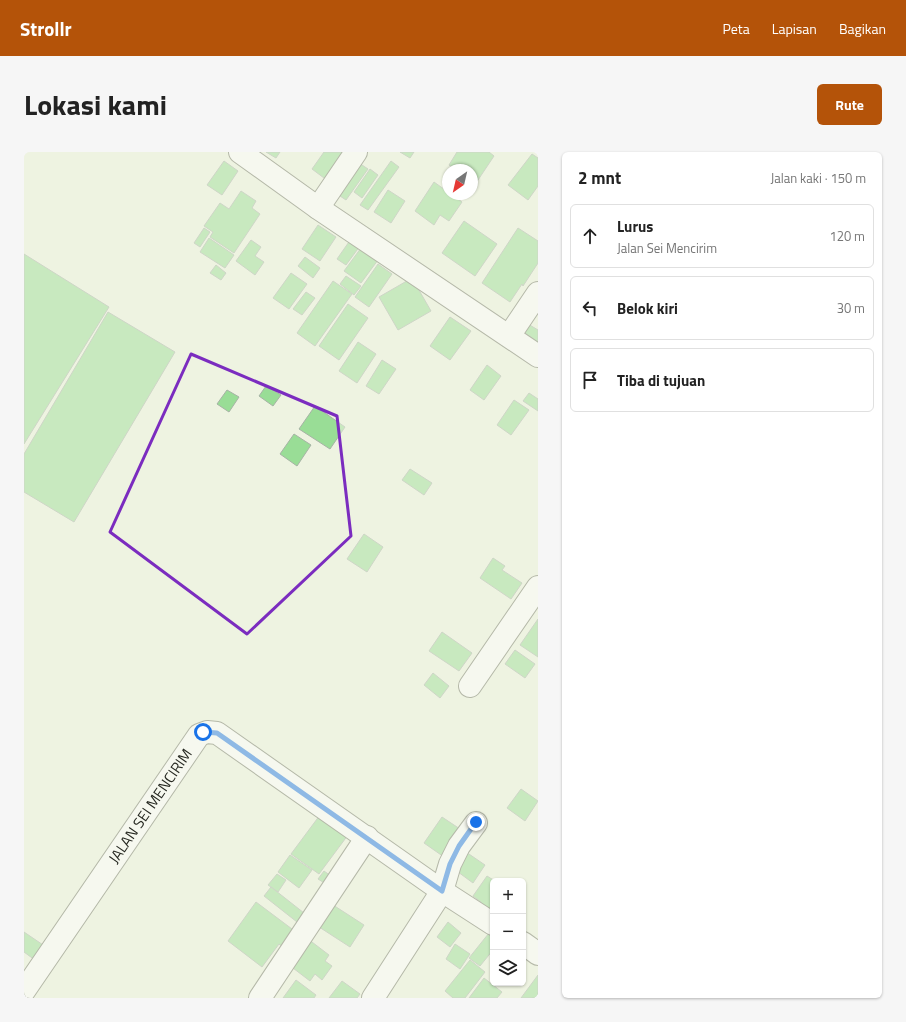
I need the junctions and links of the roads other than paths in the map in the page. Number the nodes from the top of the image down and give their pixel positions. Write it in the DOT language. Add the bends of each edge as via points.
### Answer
graph roads {
  1 [pos="240,152"];
  2 [pos="356,152"];
  3 [pos="318,208"];
  4 [pos="538,293"];
  5 [pos="508,336"];
  6 [pos="538,356"];
  7 [pos="538,587"];
  8 [pos="470,686"];
  9 [pos="476,822"];
  10 [pos="367,837"];
  11 [pos="442,891"];
  12 [pos="490,922"];
  13 [pos="24,991"];
  14 [pos="260,998"];
  15 [pos="373,998"];
  1 -- 3 [label="street"];
  2 -- 3 [label="street"];
  3 -- 5 [label="street"];
  4 -- 5 [label="street"];
  5 -- 6 [label="street"];
  7 -- 8 [label="street"];
  9 -- 11 [label="street" via="450,864"];
  10 -- 11 [label="street, JALAN SEI MENCIRIM"];
  10 -- 13 [label="street, JALAN SEI MENCIRIM" via="217,733 203,732"];
  10 -- 14 [label="street"];
  11 -- 12 [label="street, JALAN SEI MENCIRIM"];
  11 -- 15 [label="street"];
}
